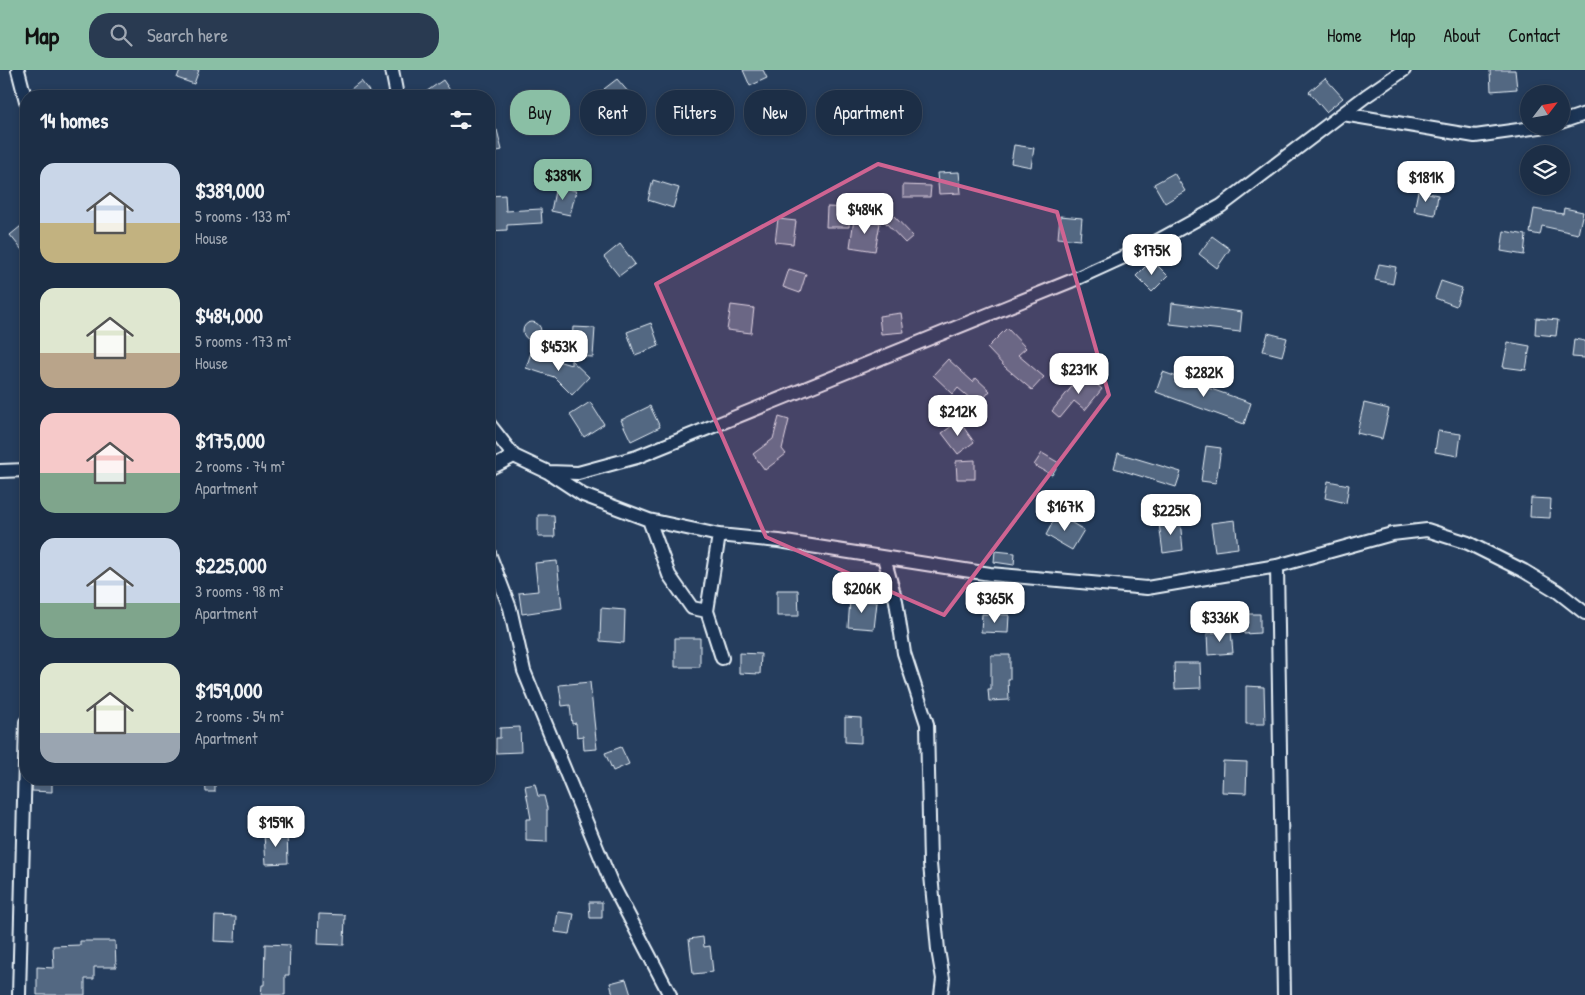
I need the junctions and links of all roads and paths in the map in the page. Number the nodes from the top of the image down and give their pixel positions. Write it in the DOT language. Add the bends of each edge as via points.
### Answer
graph roads {
  1 [pos="18,70"];
  2 [pos="392,70"];
  3 [pos="1404,70"];
  4 [pos="23,90"];
  5 [pos="396,90"];
  6 [pos="1343,114"];
  7 [pos="1585,114"];
  8 [pos="1570,119"];
  9 [pos="1520,130"];
  10 [pos="495,432"];
  11 [pos="514,456"];
  12 [pos="495,467"];
  13 [pos="20,470"];
  14 [pos="0,471"];
  15 [pos="548,472"];
  16 [pos="649,520"];
  17 [pos="719,536"];
  18 [pos="884,558"];
  19 [pos="1276,566"];
  20 [pos="495,569"];
  21 [pos="707,611"];
  22 [pos="1585,612"];
  23 [pos="722,658"];
  24 [pos="24,785"];
  25 [pos="19,995"];
  26 [pos="670,995"];
  27 [pos="941,995"];
  28 [pos="1284,995"];
  1 -- 4 [label="street"];
  2 -- 5 [label="street"];
  3 -- 6 [label="street"];
  6 -- 9 [label="street" via="1475,136"];
  6 -- 15 [label="street" via="1221,206 1150,245 1071,281 637,457 578,473"];
  7 -- 8 [label="street"];
  10 -- 11 [label="street"];
  11 -- 12 [label="street"];
  11 -- 15 [label="street"];
  13 -- 14 [label="street"];
  15 -- 16 [label="street" via="583,495"];
  16 -- 17 [label="street"];
  16 -- 21 [label="street" via="669,575 692,608"];
  17 -- 18 [label="street" via="779,540"];
  17 -- 21 [label="street"];
  18 -- 19 [label="street" via="990,574 1147,588"];
  18 -- 27 [label="street" via="896,601 904,653 928,724 930,864 943,979"];
  19 -- 22 [label="street" via="1392,534 1427,530 1468,543 1524,571"];
  19 -- 28 [label="street"];
  20 -- 26 [label="street" via="510,608 531,689 611,882"];
  21 -- 23 [label="street"];
  24 -- 25 [label="street"];
}
